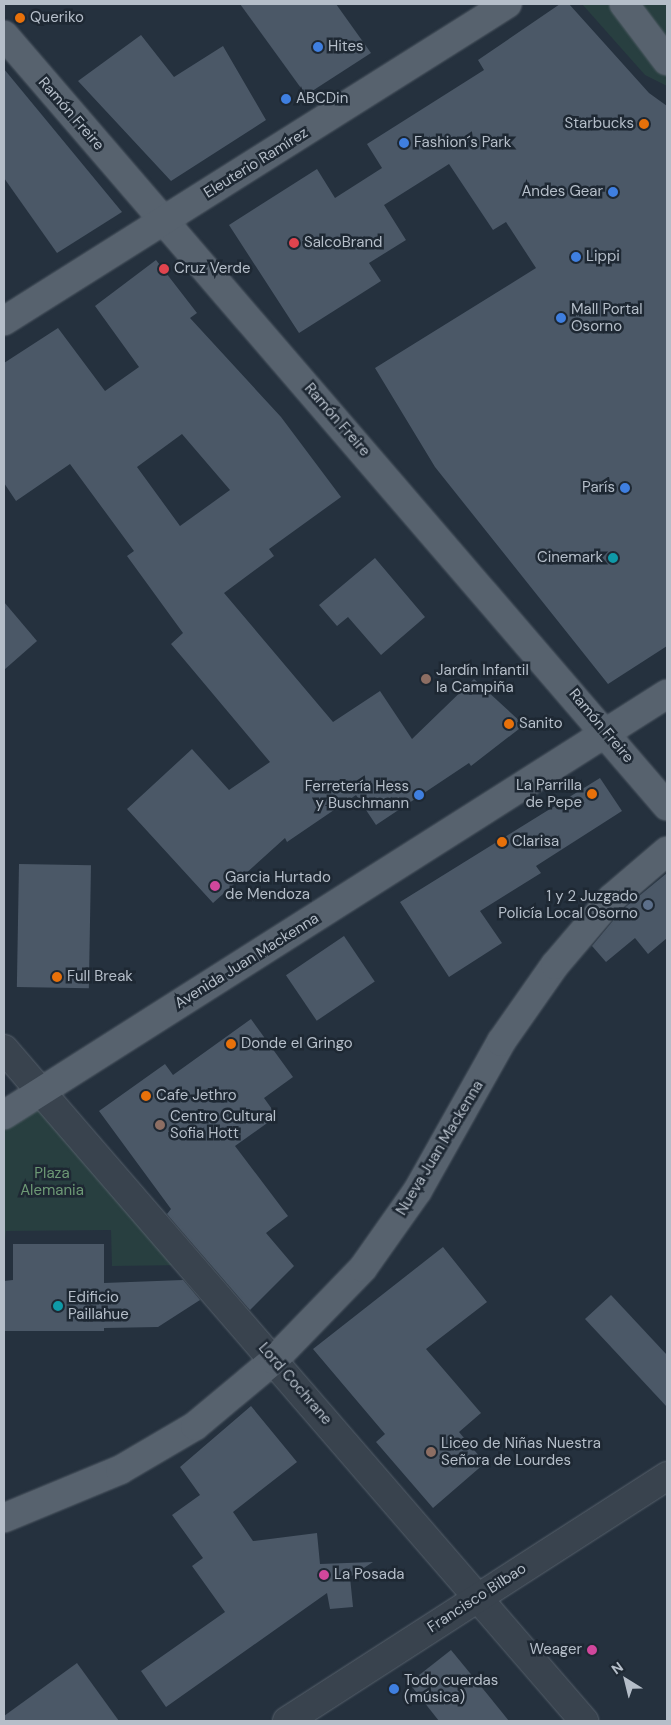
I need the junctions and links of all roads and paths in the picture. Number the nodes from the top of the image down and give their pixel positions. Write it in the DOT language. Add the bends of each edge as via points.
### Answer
graph roads {
  1 [pos="507,4"];
  2 [pos="624,4"];
  3 [pos="4,36"];
  4 [pos="667,61"];
  5 [pos="164,221"];
  6 [pos="4,321"];
  7 [pos="667,694"];
  8 [pos="607,732"];
  9 [pos="667,806"];
  10 [pos="667,851"];
  11 [pos="4,1049"];
  12 [pos="40,1092"];
  13 [pos="4,1115"];
  14 [pos="274,1360"];
  15 [pos="667,1476"];
  16 [pos="4,1518"];
  17 [pos="478,1598"];
  18 [pos="287,1721"];
  19 [pos="584,1721"];
  1 -- 5 [label="main road, Eleuterio Ramírez"];
  2 -- 4 [label="main road"];
  3 -- 5 [label="main road, Ramón Freire"];
  5 -- 6 [label="main road, Eleuterio Ramírez"];
  5 -- 8 [label="main road, Ramón Freire"];
  7 -- 8 [label="main road, Avenida Juan Mackenna"];
  8 -- 9 [label="main road, Ramón Freire"];
  8 -- 12 [label="main road, Avenida Juan Mackenna"];
  10 -- 14 [label="main road, Nueva Juan Mackenna" via="612,898 555,965 501,1042 407,1206 362,1268"];
  11 -- 12 [label="street, Lord Cochrane"];
  12 -- 13 [label="main road, Avenida Juan Mackenna"];
  12 -- 14 [label="street, Lord Cochrane"];
  14 -- 16 [label="main road, Nueva Juan Mackenna" via="195,1426 120,1470"];
  14 -- 17 [label="street, Lord Cochrane"];
  15 -- 17 [label="street, Francisco Bilbao"];
  17 -- 18 [label="street, Francisco Bilbao"];
  17 -- 19 [label="street, Lord Cochrane"];
}
